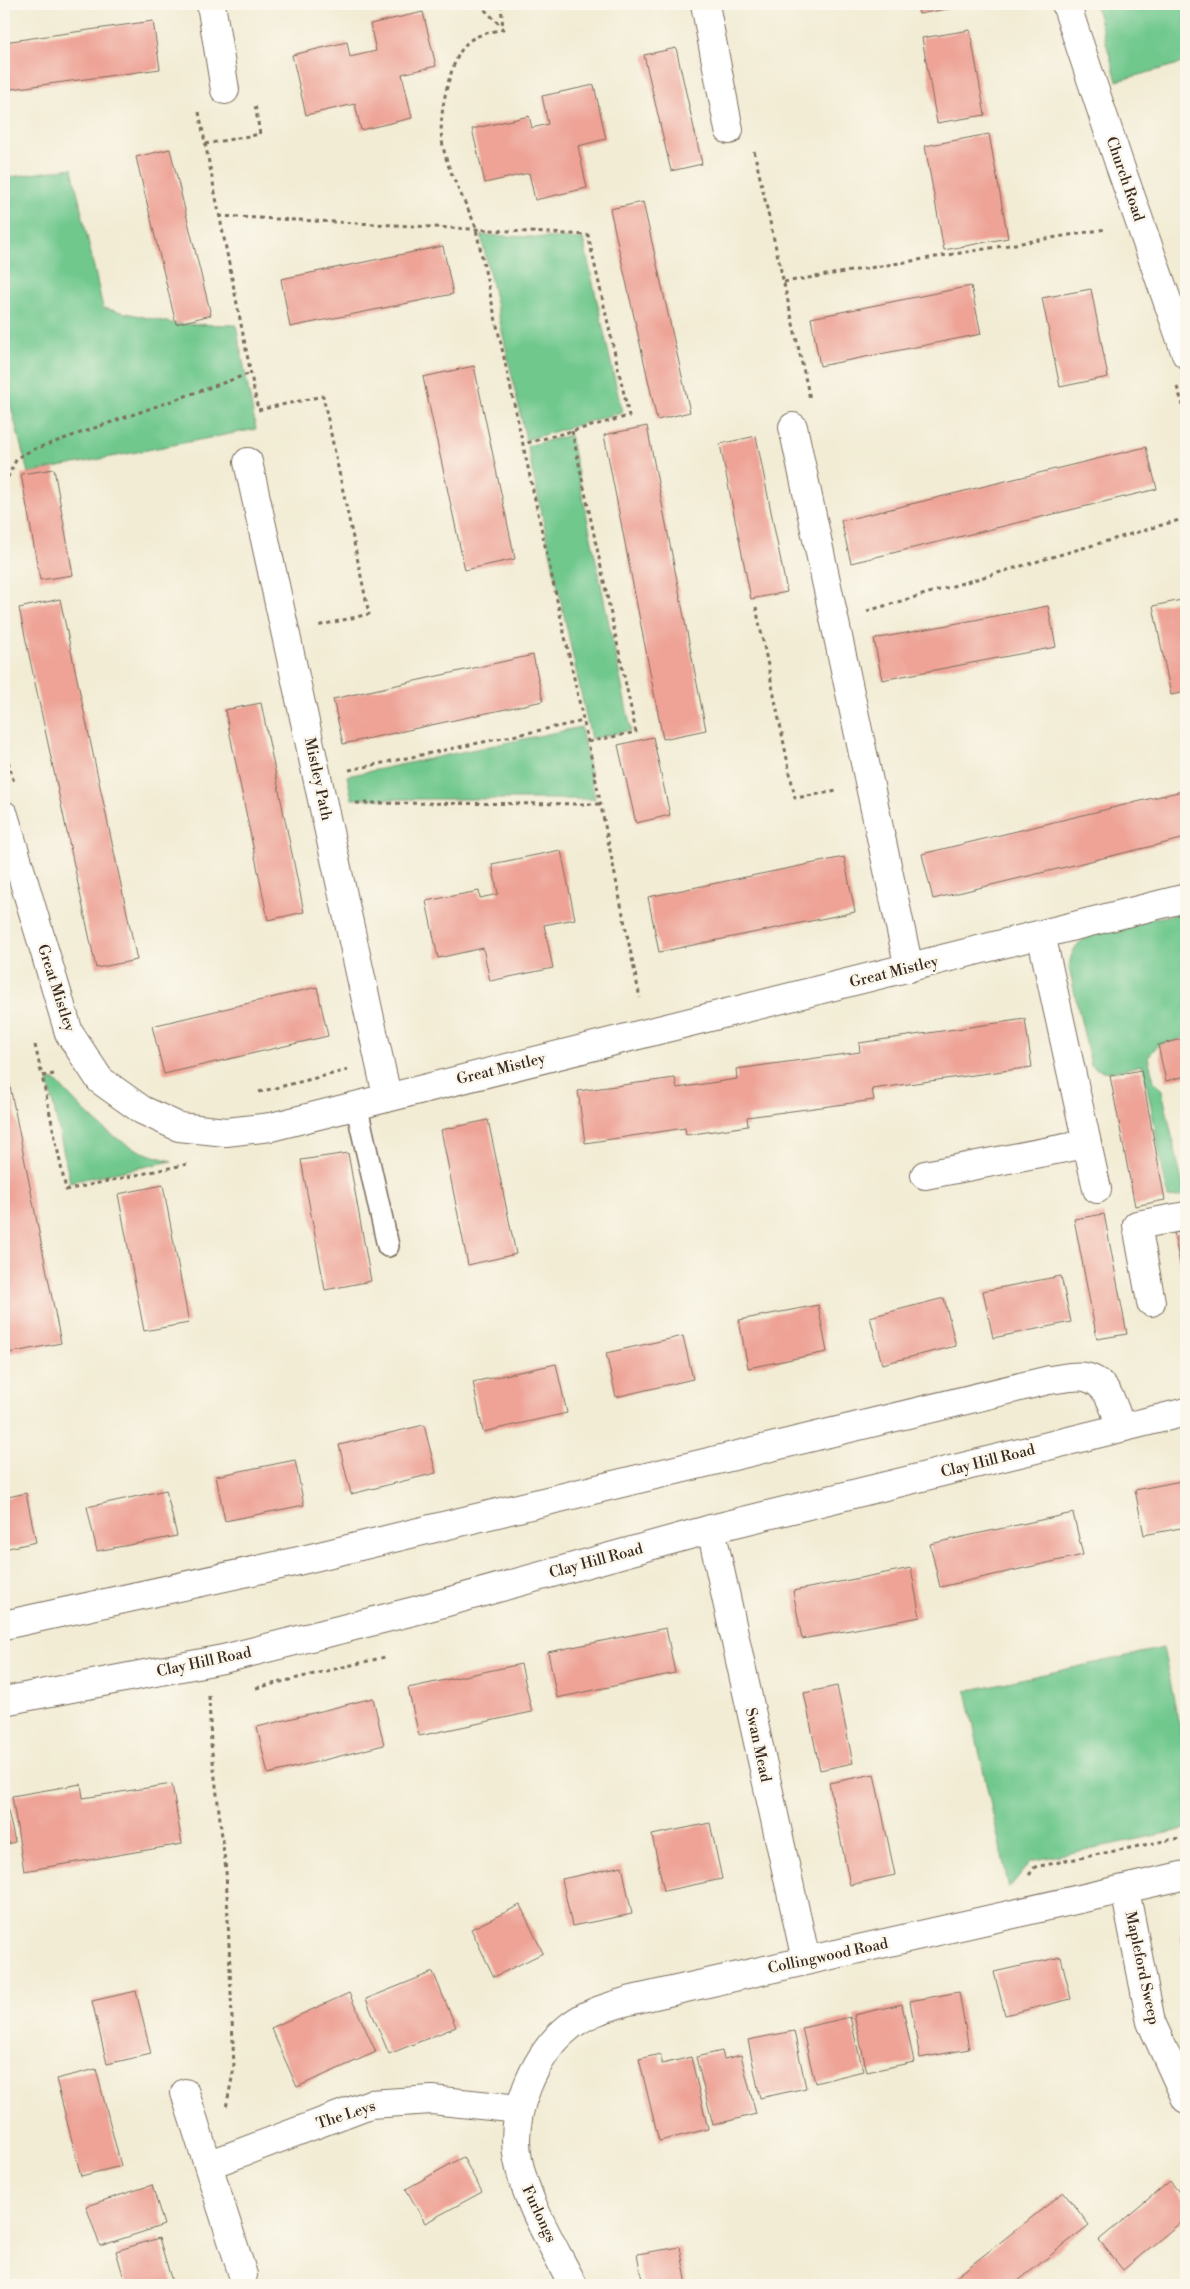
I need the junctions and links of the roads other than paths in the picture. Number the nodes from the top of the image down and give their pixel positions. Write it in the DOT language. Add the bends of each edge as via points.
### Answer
graph roads {
  1 [pos="211,4"];
  2 [pos="705,4"];
  3 [pos="1066,4"];
  4 [pos="225,90"];
  5 [pos="729,130"];
  6 [pos="1186,354"];
  7 [pos="792,427"];
  8 [pos="248,462"];
  9 [pos="4,815"];
  10 [pos="1186,898"];
  11 [pos="1042,934"];
  12 [pos="908,968"];
  13 [pos="388,1096"];
  14 [pos="356,1104"];
  15 [pos="1086,1144"];
  16 [pos="926,1175"];
  17 [pos="1097,1189"];
  18 [pos="1186,1216"];
  19 [pos="388,1246"];
  20 [pos="1151,1302"];
  21 [pos="1186,1412"];
  22 [pos="1121,1428"];
  23 [pos="711,1529"];
  24 [pos="4,1625"];
  25 [pos="4,1701"];
  26 [pos="1186,1875"];
  27 [pos="1125,1890"];
  28 [pos="806,1960"];
  29 [pos="184,2093"];
  30 [pos="1186,2099"];
  31 [pos="520,2109"];
  32 [pos="208,2165"];
  33 [pos="243,2275"];
  34 [pos="573,2285"];
  1 -- 4 [label="street"];
  2 -- 5 [label="street"];
  3 -- 6 [label="street, Church Road"];
  7 -- 12 [label="street"];
  8 -- 13 [label="street, Mistley Path"];
  9 -- 14 [label="street, Great Mistley" via="69,1033 100,1080 142,1110 179,1127 226,1132 271,1127"];
  10 -- 11 [label="street, Great Mistley"];
  11 -- 12 [label="street, Great Mistley"];
  11 -- 15 [label="street"];
  12 -- 13 [label="street, Great Mistley"];
  13 -- 14 [label="street, Great Mistley"];
  14 -- 19 [label="lane"];
  15 -- 16 [label="street"];
  15 -- 17 [label="street"];
  18 -- 20 [label="street" via="1137,1225"];
  21 -- 22 [label="street, Clay Hill Road"];
  22 -- 23 [label="street, Clay Hill Road"];
  22 -- 24 [label="street" via="1111,1398 1102,1386 1084,1377 1049,1380 294,1562"];
  23 -- 25 [label="street, Clay Hill Road" via="418,1610 223,1659"];
  23 -- 28 [label="street, Swan Mead"];
  26 -- 27 [label="street, Collingwood Road"];
  27 -- 28 [label="street, Collingwood Road"];
  27 -- 30 [label="street, Mapleford Sweep" via="1151,2022"];
  28 -- 31 [label="street, Collingwood Road" via="596,2011 569,2026 540,2060"];
  29 -- 32 [label="street"];
  31 -- 32 [label="street, The Leys" via="432,2100 370,2104"];
  31 -- 34 [label="street, Furlongs" via="516,2127 518,2158 527,2191"];
  32 -- 33 [label="street"];
}
